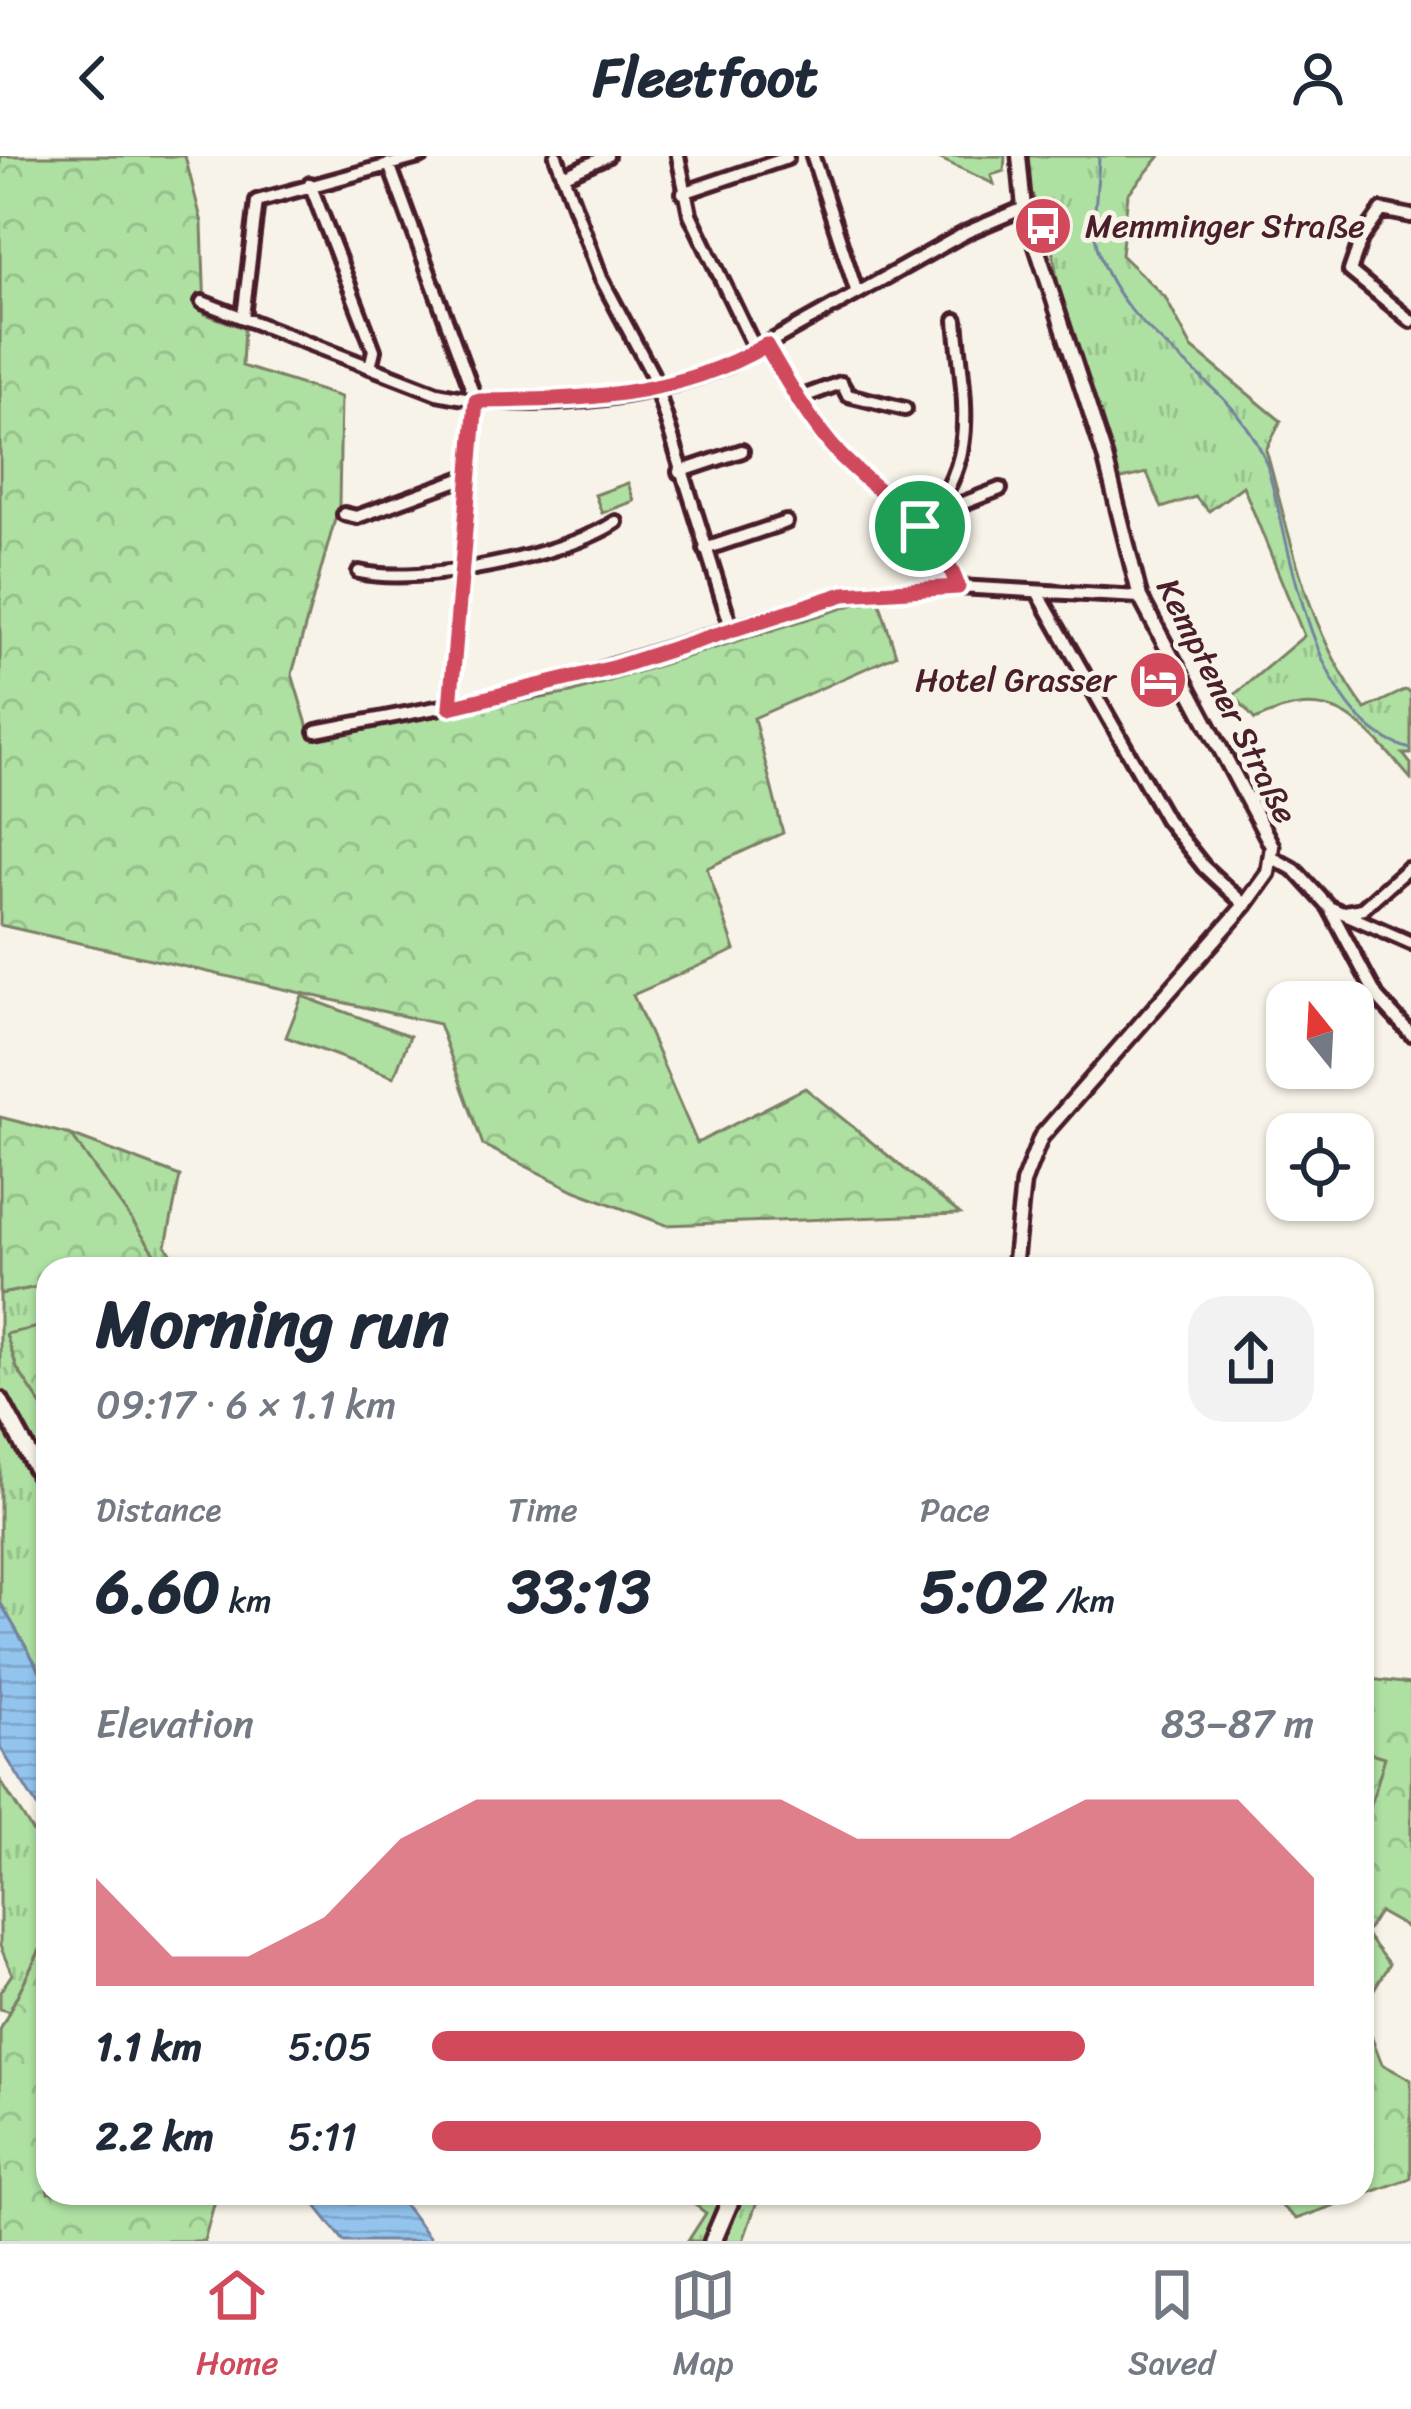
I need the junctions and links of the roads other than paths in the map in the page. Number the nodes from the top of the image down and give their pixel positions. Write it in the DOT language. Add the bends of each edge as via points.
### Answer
graph roads {
  1 [pos="422,156"];
  2 [pos="556,156"];
  3 [pos="607,156"];
  4 [pos="678,156"];
  5 [pos="1019,156"];
  6 [pos="813,157"];
  7 [pos="787,158"];
  8 [pos="389,164"];
  9 [pos="562,176"];
  10 [pos="310,184"];
  11 [pos="683,193"];
  12 [pos="1024,208"];
  13 [pos="1411,216"];
  14 [pos="857,293"];
  15 [pos="202,302"];
  16 [pos="243,317"];
  17 [pos="956,320"];
  18 [pos="1411,321"];
  19 [pos="761,348"];
  20 [pos="370,367"];
  21 [pos="656,388"];
  22 [pos="797,399"];
  23 [pos="476,401"];
  24 [pos="905,409"];
  25 [pos="742,451"];
  26 [pos="679,472"];
  27 [pos="469,476"];
  28 [pos="1000,489"];
  29 [pos="939,507"];
  30 [pos="344,514"];
  31 [pos="616,522"];
  32 [pos="787,522"];
  33 [pos="920,526"];
  34 [pos="705,549"];
  35 [pos="461,568"];
  36 [pos="359,572"];
  37 [pos="958,587"];
  38 [pos="1038,593"];
  39 [pos="1140,597"];
  40 [pos="732,630"];
  41 [pos="450,707"];
  42 [pos="316,731"];
  43 [pos="1273,858"];
  44 [pos="1407,869"];
  45 [pos="1245,905"];
  46 [pos="1329,907"];
  47 [pos="1342,913"];
  48 [pos="1411,944"];
  49 [pos="1411,1034"];
  50 [pos="1015,1257"];
  51 [pos="0,1401"];
  52 [pos="36,1468"];
  53 [pos="726,2205"];
  54 [pos="713,2241"];
  1 -- 8 [label="street"];
  2 -- 9 [label="street"];
  3 -- 9 [label="street"];
  4 -- 11 [label="street"];
  5 -- 12 [label="street, Kemptener Straße"];
  6 -- 14 [label="street"];
  7 -- 11 [label="street"];
  8 -- 10 [label="street"];
  8 -- 23 [label="street"];
  9 -- 21 [label="street"];
  10 -- 16 [label="street" via="257,201"];
  10 -- 20 [label="street" via="374,350"];
  11 -- 19 [label="street"];
  12 -- 14 [label="street"];
  12 -- 39 [label="street, Kemptener Straße" via="1101,444"];
  13 -- 18 [label="street" via="1382,210 1350,271"];
  14 -- 19 [label="street"];
  15 -- 16 [label="street"];
  16 -- 20 [label="street"];
  17 -- 29 [label="street" via="963,433 951,492"];
  19 -- 21 [label="street"];
  19 -- 22 [label="street"];
  20 -- 23 [label="street"];
  21 -- 23 [label="street"];
  21 -- 26 [label="street"];
  22 -- 24 [label="street" via="841,383 848,395"];
  22 -- 33 [label="street" via="840,454"];
  23 -- 27 [label="street"];
  25 -- 26 [label="street"];
  26 -- 34 [label="street"];
  27 -- 30 [label="street" via="358,517"];
  27 -- 35 [label="street"];
  28 -- 29 [label="street"];
  29 -- 33 [label="street"];
  31 -- 35 [label="street" via="584,538"];
  32 -- 34 [label="street"];
  33 -- 37 [label="street" via="949,556"];
  34 -- 40 [label="street"];
  35 -- 36 [label="street"];
  35 -- 41 [label="street"];
  37 -- 38 [label="street"];
  37 -- 40 [label="street" via="844,594"];
  38 -- 39 [label="street"];
  38 -- 45 [label="street" via="1166,819"];
  39 -- 43 [label="street, Kemptener Straße" via="1255,806"];
  40 -- 41 [label="street"];
  41 -- 42 [label="street"];
  43 -- 45 [label="street, Kemptener Straße"];
  43 -- 46 [label="street"];
  44 -- 47 [label="street" via="1362,909"];
  45 -- 50 [label="street, Kemptener Straße" via="1041,1137 1023,1183"];
  46 -- 47 [label="street"];
  46 -- 49 [label="street" via="1377,997"];
  47 -- 48 [label="street"];
  51 -- 52 [label="main road"];
  53 -- 54 [label="main road"];
}
